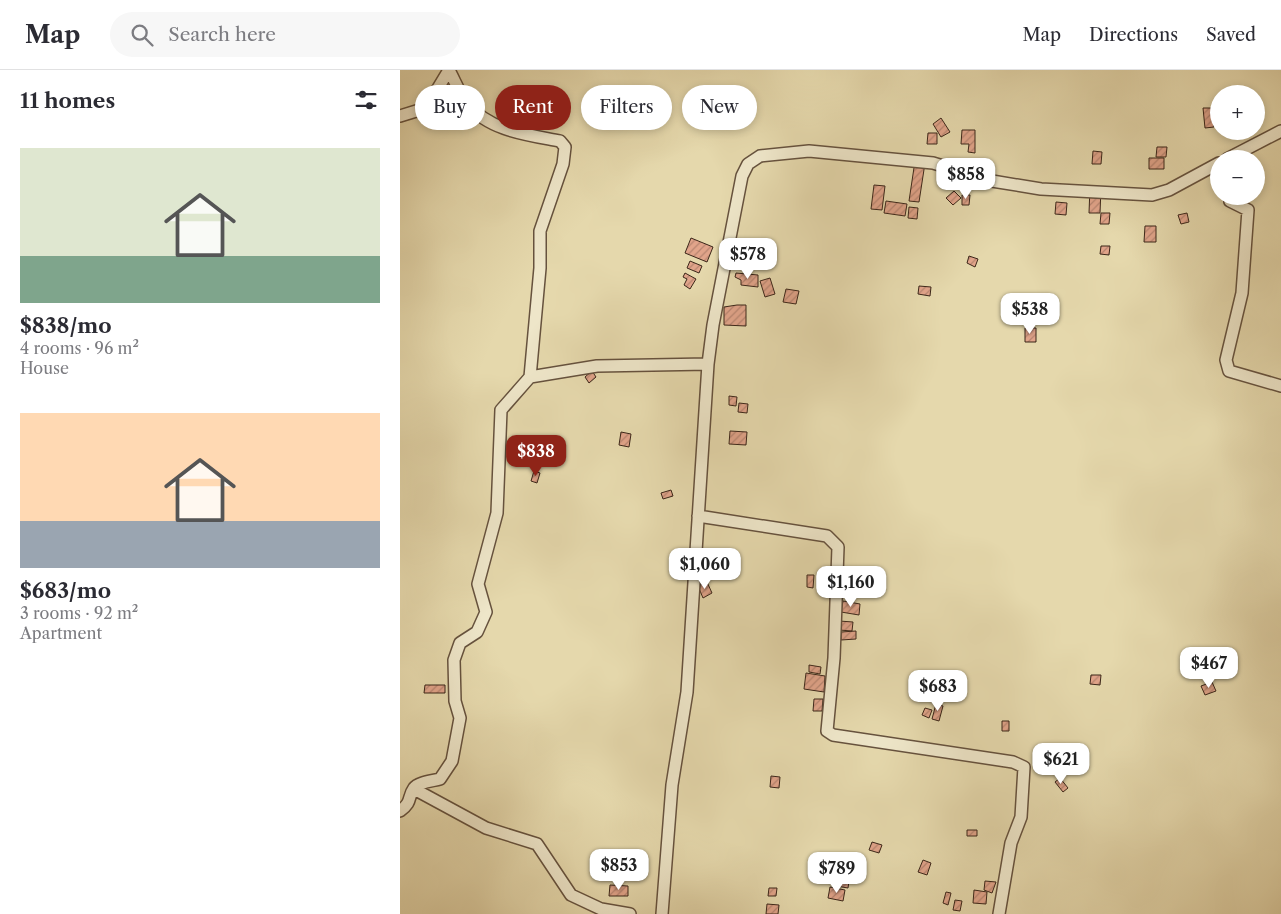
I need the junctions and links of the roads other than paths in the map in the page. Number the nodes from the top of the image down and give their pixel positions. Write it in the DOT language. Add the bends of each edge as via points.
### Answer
graph roads {
  1 [pos="449,70"];
  2 [pos="400,116"];
  3 [pos="1281,131"];
  4 [pos="1251,150"];
  5 [pos="1210,168"];
  6 [pos="1237,205"];
  7 [pos="708,364"];
  8 [pos="530,377"];
  9 [pos="1281,386"];
  10 [pos="698,516"];
  11 [pos="414,788"];
  12 [pos="400,812"];
  13 [pos="630,914"];
  14 [pos="662,914"];
  15 [pos="1000,914"];
  1 -- 2 [label="street" via="426,108"];
  1 -- 8 [label="street" via="467,104 484,121 560,141 565,146 563,164 540,231 540,268"];
  3 -- 4 [label="street"];
  5 -- 7 [label="street" via="1169,190 1152,195 1042,189 992,181 933,163 809,151 760,156 748,164 742,176"];
  6 -- 9 [label="street" via="1248,210 1242,292 1226,360 1229,370"];
  7 -- 8 [label="street" via="597,366"];
  7 -- 10 [label="street"];
  8 -- 11 [label="street" via="501,410 497,513 478,584 486,612 477,632 460,643 454,660 460,718 452,761 440,779"];
  10 -- 14 [label="street" via="687,692 672,784"];
  10 -- 15 [label="street" via="827,536 838,547 834,658 827,731 833,735 1013,762 1024,767 1021,817 1011,843"];
  11 -- 12 [label="street" via="409,805"];
  11 -- 13 [label="street" via="486,828 537,844 571,895 601,909"];
}
